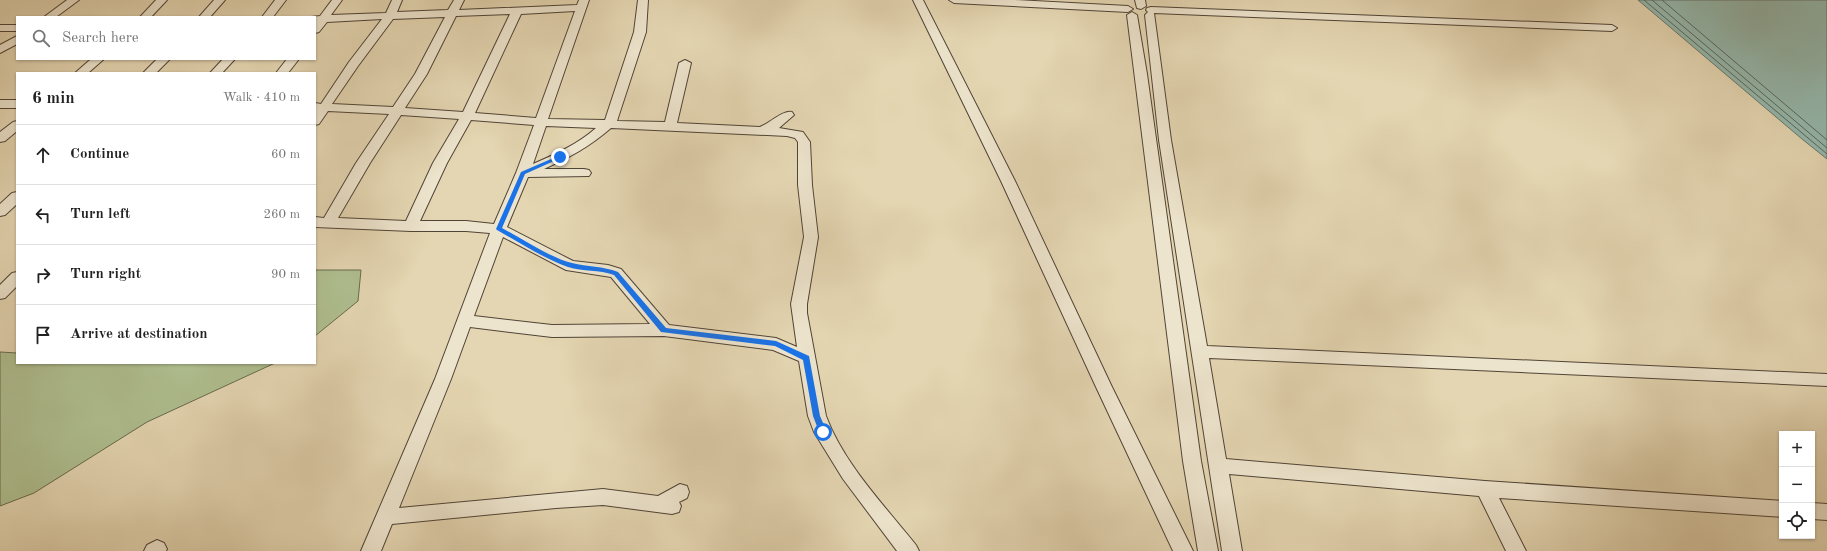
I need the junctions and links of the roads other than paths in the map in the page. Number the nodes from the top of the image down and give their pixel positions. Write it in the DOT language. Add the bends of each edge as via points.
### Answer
graph roads {
  1 [pos="74,0"];
  2 [pos="162,0"];
  3 [pos="220,0"];
  4 [pos="281,0"];
  5 [pos="337,0"];
  6 [pos="397,0"];
  7 [pos="459,0"];
  8 [pos="502,0"];
  9 [pos="643,0"];
  10 [pos="918,0"];
  11 [pos="954,0"];
  12 [pos="582,4"];
  13 [pos="1103,4"];
  14 [pos="1140,9"];
  15 [pos="497,11"];
  16 [pos="517,11"];
  17 [pos="452,13"];
  18 [pos="50,16"];
  19 [pos="146,16"];
  20 [pos="205,16"];
  21 [pos="268,16"];
  22 [pos="390,16"];
  23 [pos="319,19"];
  24 [pos="0,28"];
  25 [pos="16,28"];
  26 [pos="1612,28"];
  27 [pos="16,40"];
  28 [pos="0,50"];
  29 [pos="97,60"];
  30 [pos="163,60"];
  31 [pos="228,60"];
  32 [pos="292,60"];
  33 [pos="685,63"];
  34 [pos="82,72"];
  35 [pos="150,72"];
  36 [pos="217,72"];
  37 [pos="283,72"];
  38 [pos="0,104"];
  39 [pos="16,104"];
  40 [pos="320,107"];
  41 [pos="397,111"];
  42 [pos="788,115"];
  43 [pos="467,116"];
  44 [pos="316,118"];
  45 [pos="540,122"];
  46 [pos="609,124"];
  47 [pos="16,126"];
  48 [pos="670,126"];
  49 [pos="762,130"];
  50 [pos="0,138"];
  51 [pos="523,173"];
  52 [pos="584,173"];
  53 [pos="16,197"];
  54 [pos="0,212"];
  55 [pos="322,222"];
  56 [pos="411,226"];
  57 [pos="499,229"];
  58 [pos="16,278"];
  59 [pos="0,294"];
  60 [pos="465,321"];
  61 [pos="664,330"];
  62 [pos="1200,352"];
  63 [pos="807,358"];
  64 [pos="1827,380"];
  65 [pos="1218,466"];
  66 [pos="1485,489"];
  67 [pos="671,501"];
  68 [pos="1779,509"];
  69 [pos="1815,511"];
  70 [pos="1827,512"];
  71 [pos="385,517"];
  72 [pos="371,551"];
  73 [pos="909,551"];
  74 [pos="1184,551"];
  75 [pos="1208,551"];
  76 [pos="1232,551"];
  77 [pos="1516,551"];
  1 -- 18 [label="street"];
  2 -- 19 [label="street"];
  3 -- 20 [label="street"];
  4 -- 21 [label="street"];
  5 -- 23 [label="street"];
  6 -- 22 [label="street"];
  7 -- 17 [label="street"];
  8 -- 15 [label="street"];
  9 -- 46 [label="street" via="640,32"];
  10 -- 74 [label="street" via="1008,181"];
  11 -- 13 [label="street"];
  12 -- 16 [label="street"];
  12 -- 45 [label="street"];
  13 -- 14 [label="street"];
  14 -- 26 [label="street"];
  14 -- 62 [label="street" via="1165,140"];
  14 -- 75 [label="street" via="1141,74 1192,461"];
  15 -- 16 [label="street"];
  15 -- 17 [label="street"];
  16 -- 43 [label="street"];
  17 -- 22 [label="street"];
  17 -- 41 [label="street" via="421,74"];
  22 -- 23 [label="street"];
  22 -- 40 [label="street"];
  24 -- 25 [label="street"];
  27 -- 28 [label="street"];
  29 -- 34 [label="street"];
  30 -- 35 [label="street"];
  31 -- 36 [label="street"];
  32 -- 37 [label="street"];
  33 -- 48 [label="street"];
  38 -- 39 [label="street"];
  40 -- 41 [label="street"];
  40 -- 44 [label="street"];
  41 -- 43 [label="street"];
  41 -- 55 [label="street"];
  42 -- 49 [label="street" via="775,125"];
  43 -- 45 [label="street"];
  43 -- 56 [label="street" via="440,163"];
  45 -- 46 [label="street"];
  45 -- 51 [label="street"];
  46 -- 48 [label="street"];
  46 -- 51 [label="street" via="589,141"];
  47 -- 50 [label="street"];
  48 -- 49 [label="street"];
  49 -- 63 [label="street" via="794,133 804,142 805,185 811,237 799,308"];
  51 -- 52 [label="street"];
  51 -- 57 [label="street"];
  53 -- 54 [label="street"];
  55 -- 56 [label="street"];
  56 -- 57 [label="street"];
  57 -- 60 [label="street"];
  57 -- 61 [label="street" via="564,263 616,273"];
  58 -- 59 [label="street"];
  60 -- 61 [label="street" via="552,331"];
  60 -- 71 [label="street"];
  61 -- 63 [label="street" via="776,344"];
  62 -- 64 [label="street"];
  62 -- 65 [label="street"];
  63 -- 73 [label="street" via="817,416 823,432 849,474"];
  65 -- 66 [label="street"];
  65 -- 76 [label="street"];
  66 -- 68 [label="street"];
  66 -- 77 [label="street"];
  67 -- 71 [label="street" via="603,497"];
  69 -- 70 [label="street"];
  71 -- 72 [label="street"];
}
